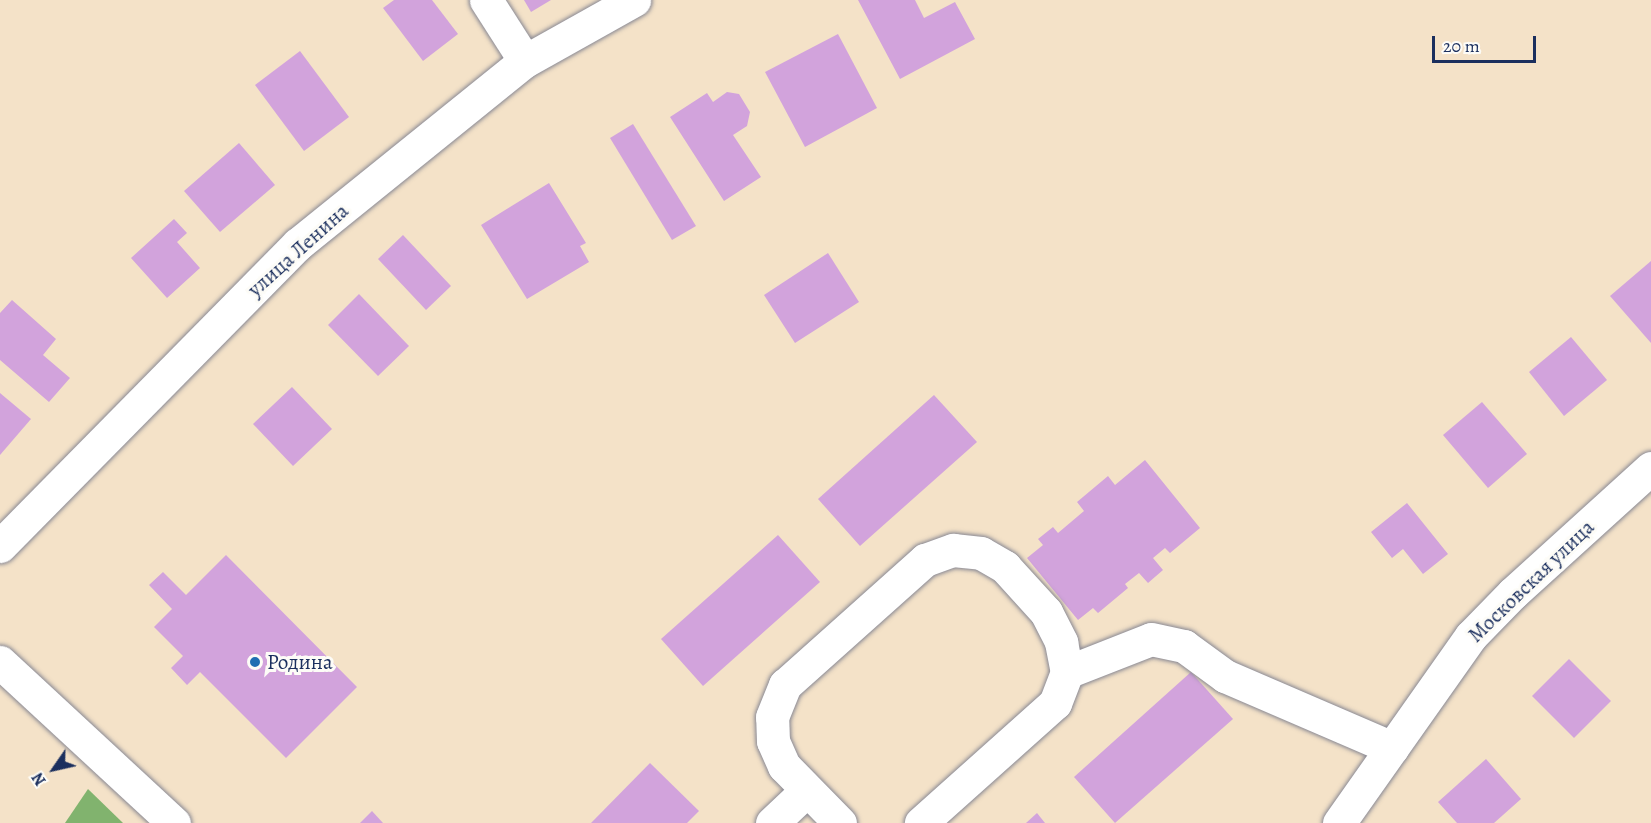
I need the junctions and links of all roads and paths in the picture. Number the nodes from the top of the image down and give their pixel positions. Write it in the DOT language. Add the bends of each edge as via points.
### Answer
graph roads {
  1 [pos="486,0"];
  2 [pos="634,0"];
  3 [pos="525,61"];
  4 [pos="1651,468"];
  5 [pos="0,546"];
  6 [pos="0,663"];
  7 [pos="1067,672"];
  8 [pos="1392,748"];
  9 [pos="806,790"];
  10 [pos="174,823"];
  11 [pos="772,823"];
  12 [pos="840,823"];
  13 [pos="921,823"];
  14 [pos="1339,823"];
  1 -- 3 [label="street"];
  2 -- 3 [label="street, улица Ленина"];
  3 -- 5 [label="street, улица Ленина" via="298,244"];
  4 -- 8 [label="street, Московская улица" via="1471,636"];
  6 -- 10 [label="street"];
  7 -- 8 [label="street" via="1151,639 1184,646 1225,676"];
  7 -- 9 [label="street" via="1061,642 1046,612 1005,567 981,553 962,551 925,560 785,685 772,717 774,741 784,766"];
  7 -- 13 [label="street" via="1055,703"];
  8 -- 14 [label="street, Московская улица"];
  9 -- 11 [label="street"];
  9 -- 12 [label="street"];
}
